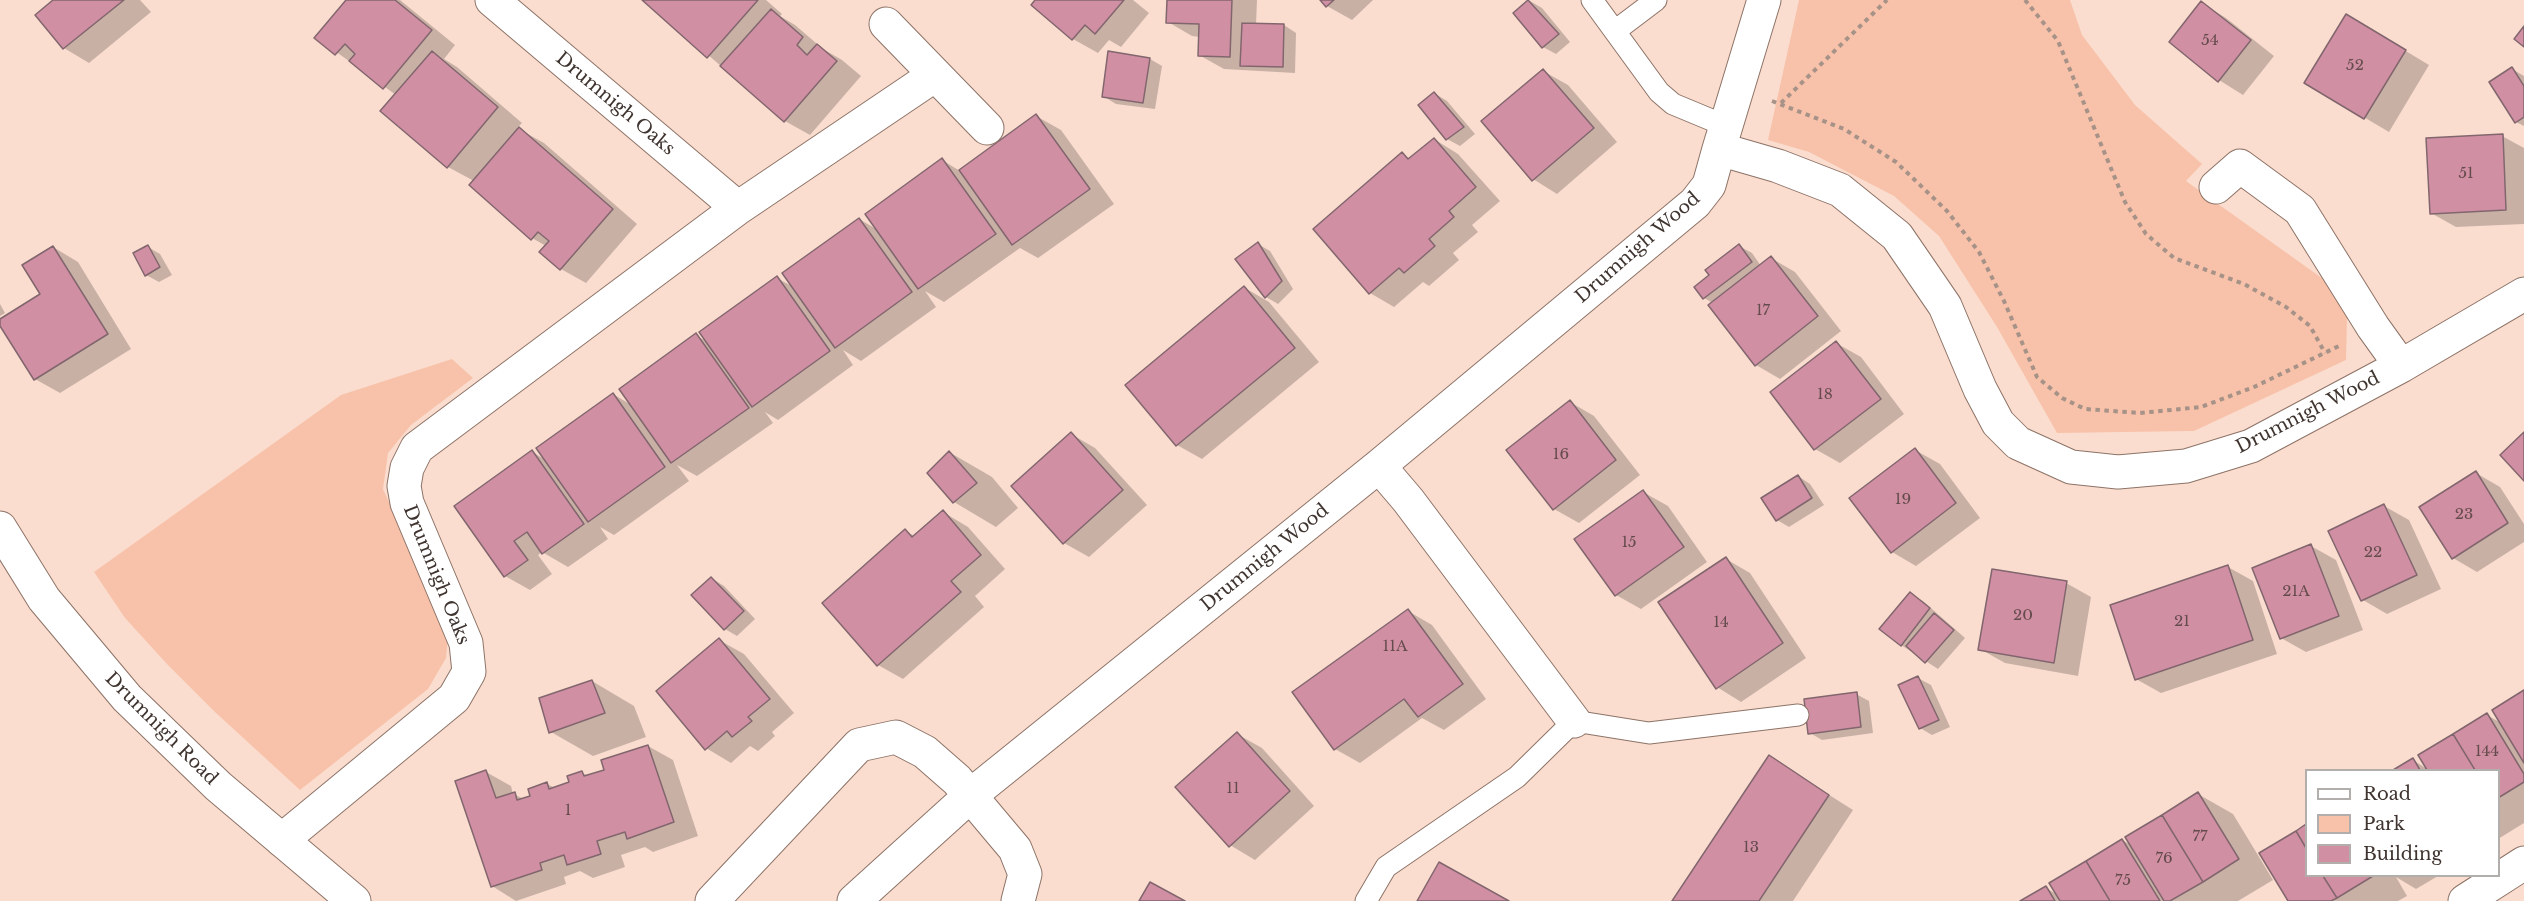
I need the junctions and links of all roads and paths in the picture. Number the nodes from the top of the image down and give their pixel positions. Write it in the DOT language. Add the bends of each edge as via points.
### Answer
graph roads {
  1 [pos="492,0"];
  2 [pos="1592,0"];
  3 [pos="1656,0"];
  4 [pos="1764,0"];
  5 [pos="1887,0"];
  6 [pos="2025,0"];
  7 [pos="886,24"];
  8 [pos="1615,31"];
  9 [pos="935,75"];
  10 [pos="1736,94"];
  11 [pos="1781,103"];
  12 [pos="987,128"];
  13 [pos="1723,138"];
  14 [pos="2216,187"];
  15 [pos="738,208"];
  16 [pos="2524,294"];
  17 [pos="2373,327"];
  18 [pos="2325,353"];
  19 [pos="2401,366"];
  20 [pos="1379,466"];
  21 [pos="0,528"];
  22 [pos="1798,715"];
  23 [pos="1574,721"];
  24 [pos="971,795"];
  25 [pos="282,840"];
  26 [pos="2524,863"];
  27 [pos="354,901"];
  28 [pos="712,901"];
  29 [pos="854,901"];
  30 [pos="1018,901"];
  31 [pos="1366,901"];
  32 [pos="2465,901"];
  1 -- 15 [label="street, Drumnigh Oaks"];
  2 -- 8 [label="lane"];
  3 -- 8 [label="lane"];
  4 -- 10 [label="street"];
  5 -- 11 [label="path"];
  6 -- 18 [label="path" via="2058,41 2125,202 2146,234 2174,258 2244,284 2286,307 2310,326"];
  7 -- 9 [label="street"];
  8 -- 13 [label="lane" via="1659,93"];
  9 -- 12 [label="street"];
  9 -- 15 [label="street, Drumnigh Oaks"];
  10 -- 11 [label="path"];
  10 -- 13 [label="street"];
  11 -- 18 [label="path" via="1844,129 1896,162 1947,211 1979,252 2037,376 2062,398 2085,409 2140,413 2201,407"];
  13 -- 19 [label="street, Drumnigh Wood" via="1778,166 1840,190 1897,236 1945,306 1998,423 2018,443 2071,467 2118,472 2186,466 2251,446"];
  13 -- 20 [label="street, Drumnigh Wood" via="1709,185 1695,203"];
  14 -- 17 [label="street" via="2240,166 2300,210"];
  15 -- 25 [label="street, Drumnigh Oaks" via="417,448 407,468 406,503 466,643 469,672 454,698"];
  16 -- 19 [label="street, Drumnigh Wood"];
  17 -- 18 [label="path"];
  17 -- 19 [label="street"];
  20 -- 23 [label="street"];
  20 -- 24 [label="street, Drumnigh Wood"];
  21 -- 25 [label="street, Drumnigh Road" via="44,599 127,698 218,786"];
  22 -- 23 [label="lane" via="1649,733"];
  23 -- 31 [label="lane" via="1517,777 1386,867"];
  24 -- 28 [label="street" via="926,752 896,736 859,745"];
  24 -- 29 [label="street, Drumnigh Wood"];
  24 -- 30 [label="street" via="1015,849 1024,874"];
  25 -- 27 [label="street, Drumnigh Road"];
  26 -- 32 [label="street"];
}
